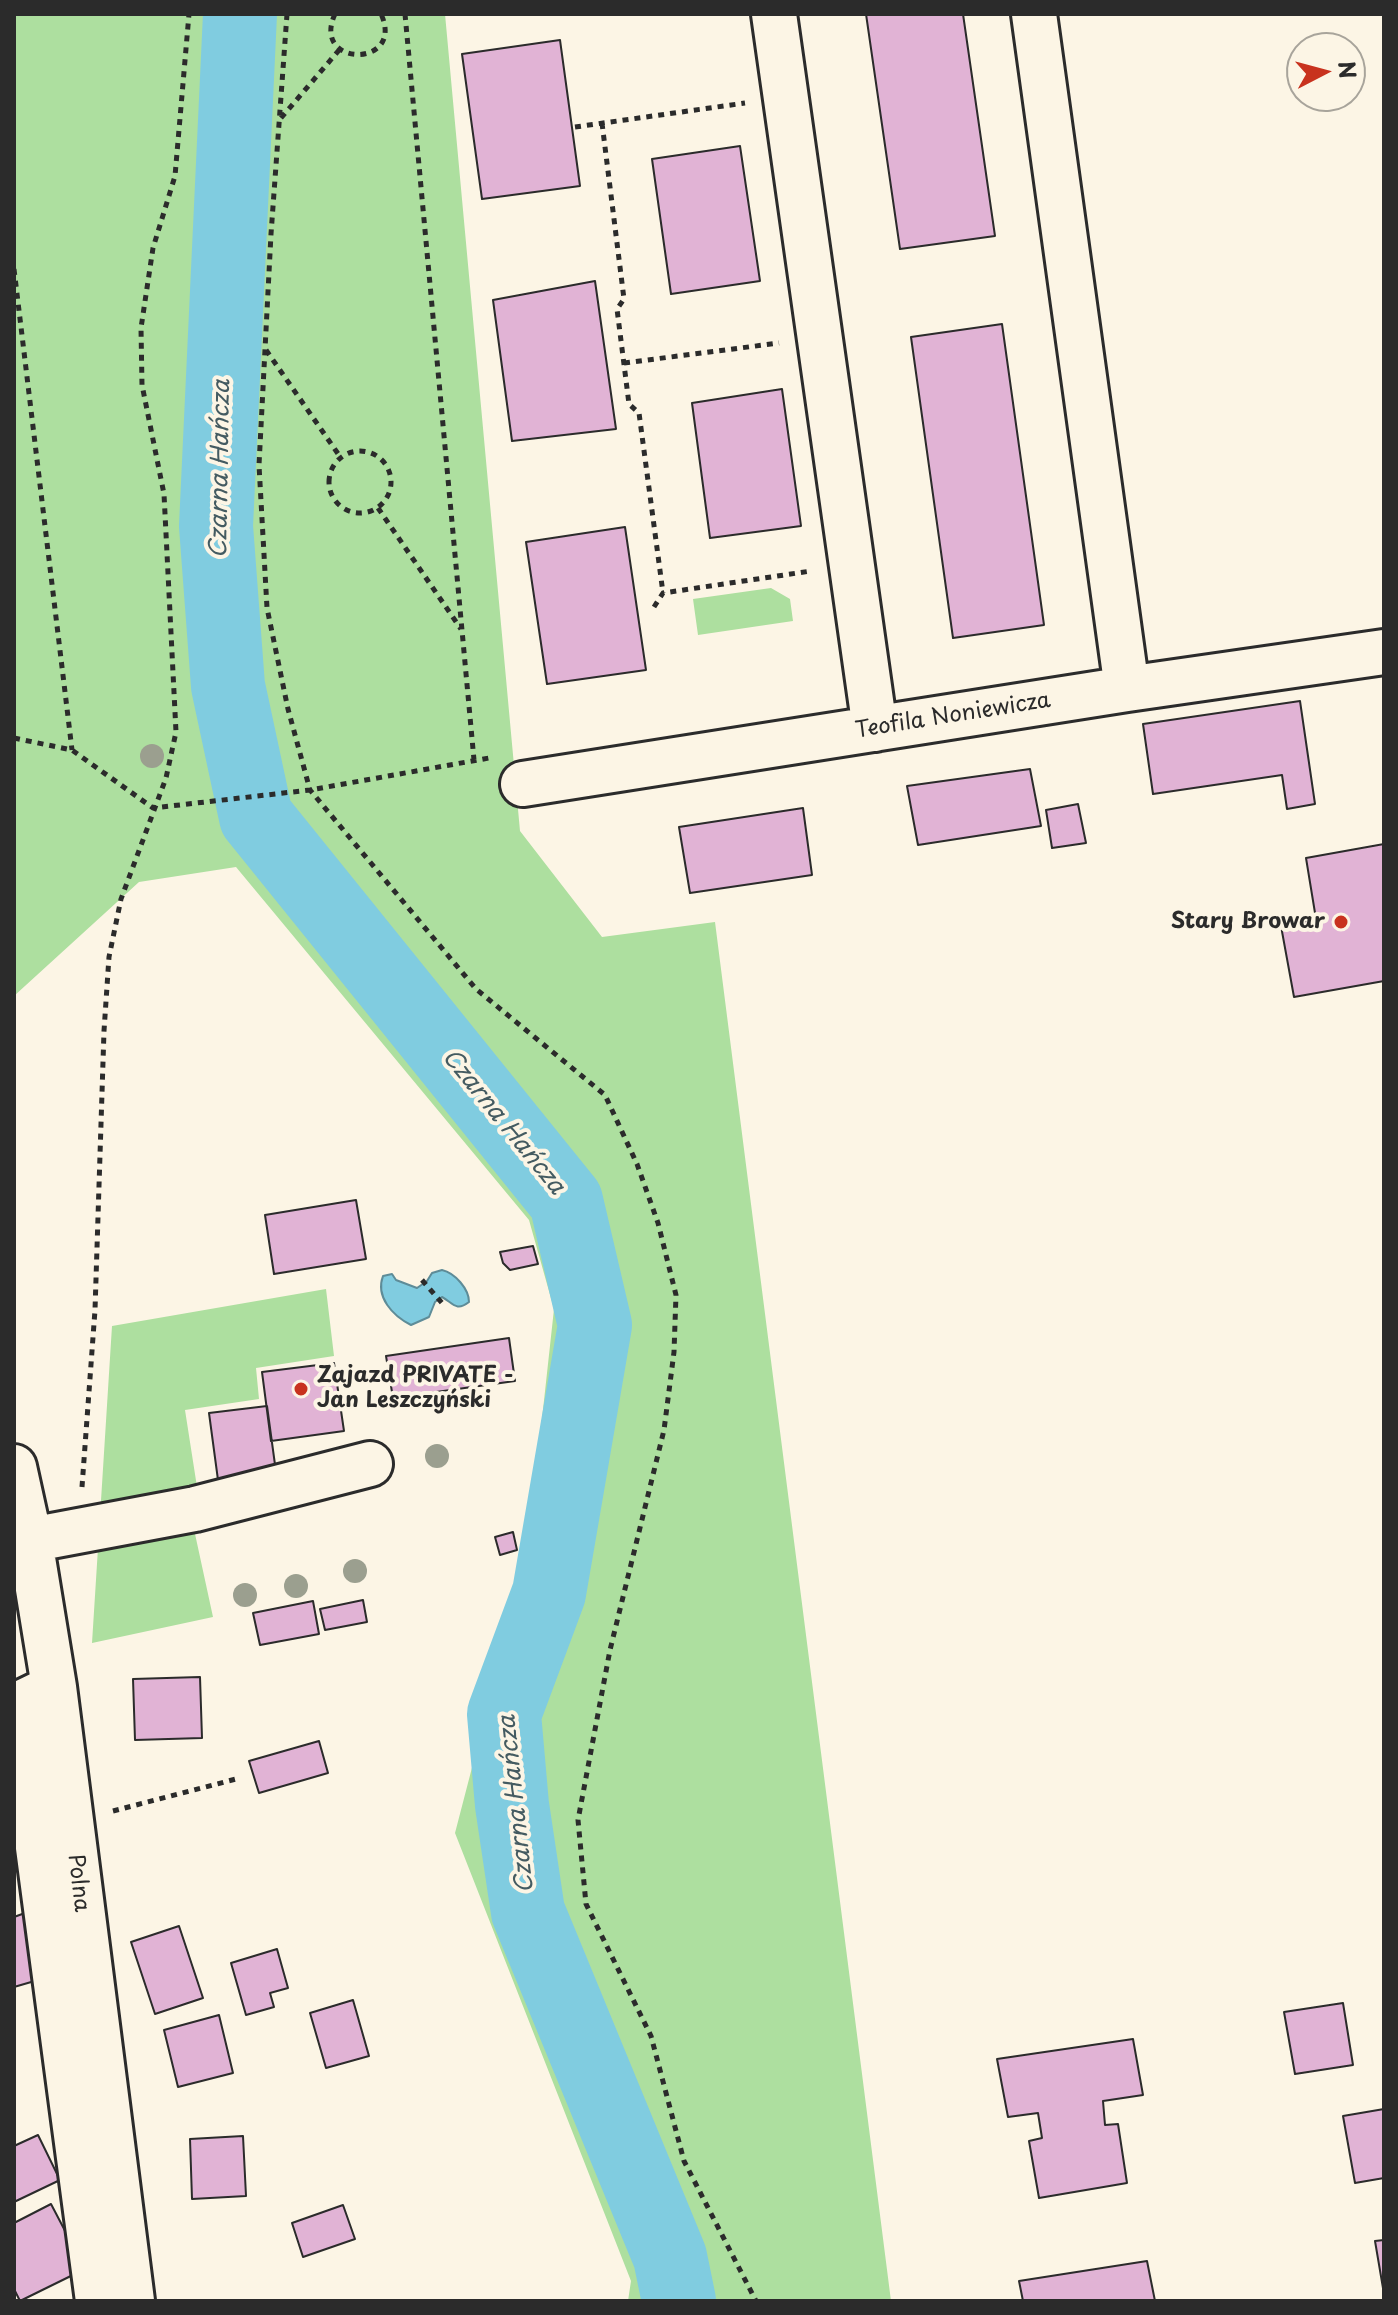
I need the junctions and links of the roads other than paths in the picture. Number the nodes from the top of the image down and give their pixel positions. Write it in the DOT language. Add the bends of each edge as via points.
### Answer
graph roads {
  1 [pos="774,14"];
  2 [pos="1034,14"];
  3 [pos="1384,652"];
  4 [pos="1127,689"];
  5 [pos="875,729"];
  6 [pos="510,770"];
  7 [pos="370,1464"];
  8 [pos="14,1467"];
  9 [pos="30,1540"];
  10 [pos="54,1687"];
  11 [pos="98,2301"];
  12 [pos="132,2301"];
  1 -- 5 [label="street"];
  2 -- 4 [label="street"];
  3 -- 4 [label="street, Teofila Noniewicza"];
  4 -- 5 [label="street, Teofila Noniewicza"];
  5 -- 6 [label="street, Teofila Noniewicza"];
  7 -- 9 [label="street" via="195,1509"];
  8 -- 9 [label="street, Polna"];
  9 -- 10 [label="street, Polna"];
  10 -- 11 [label="street" via="19,1704"];
  10 -- 12 [label="street, Polna"];
}
